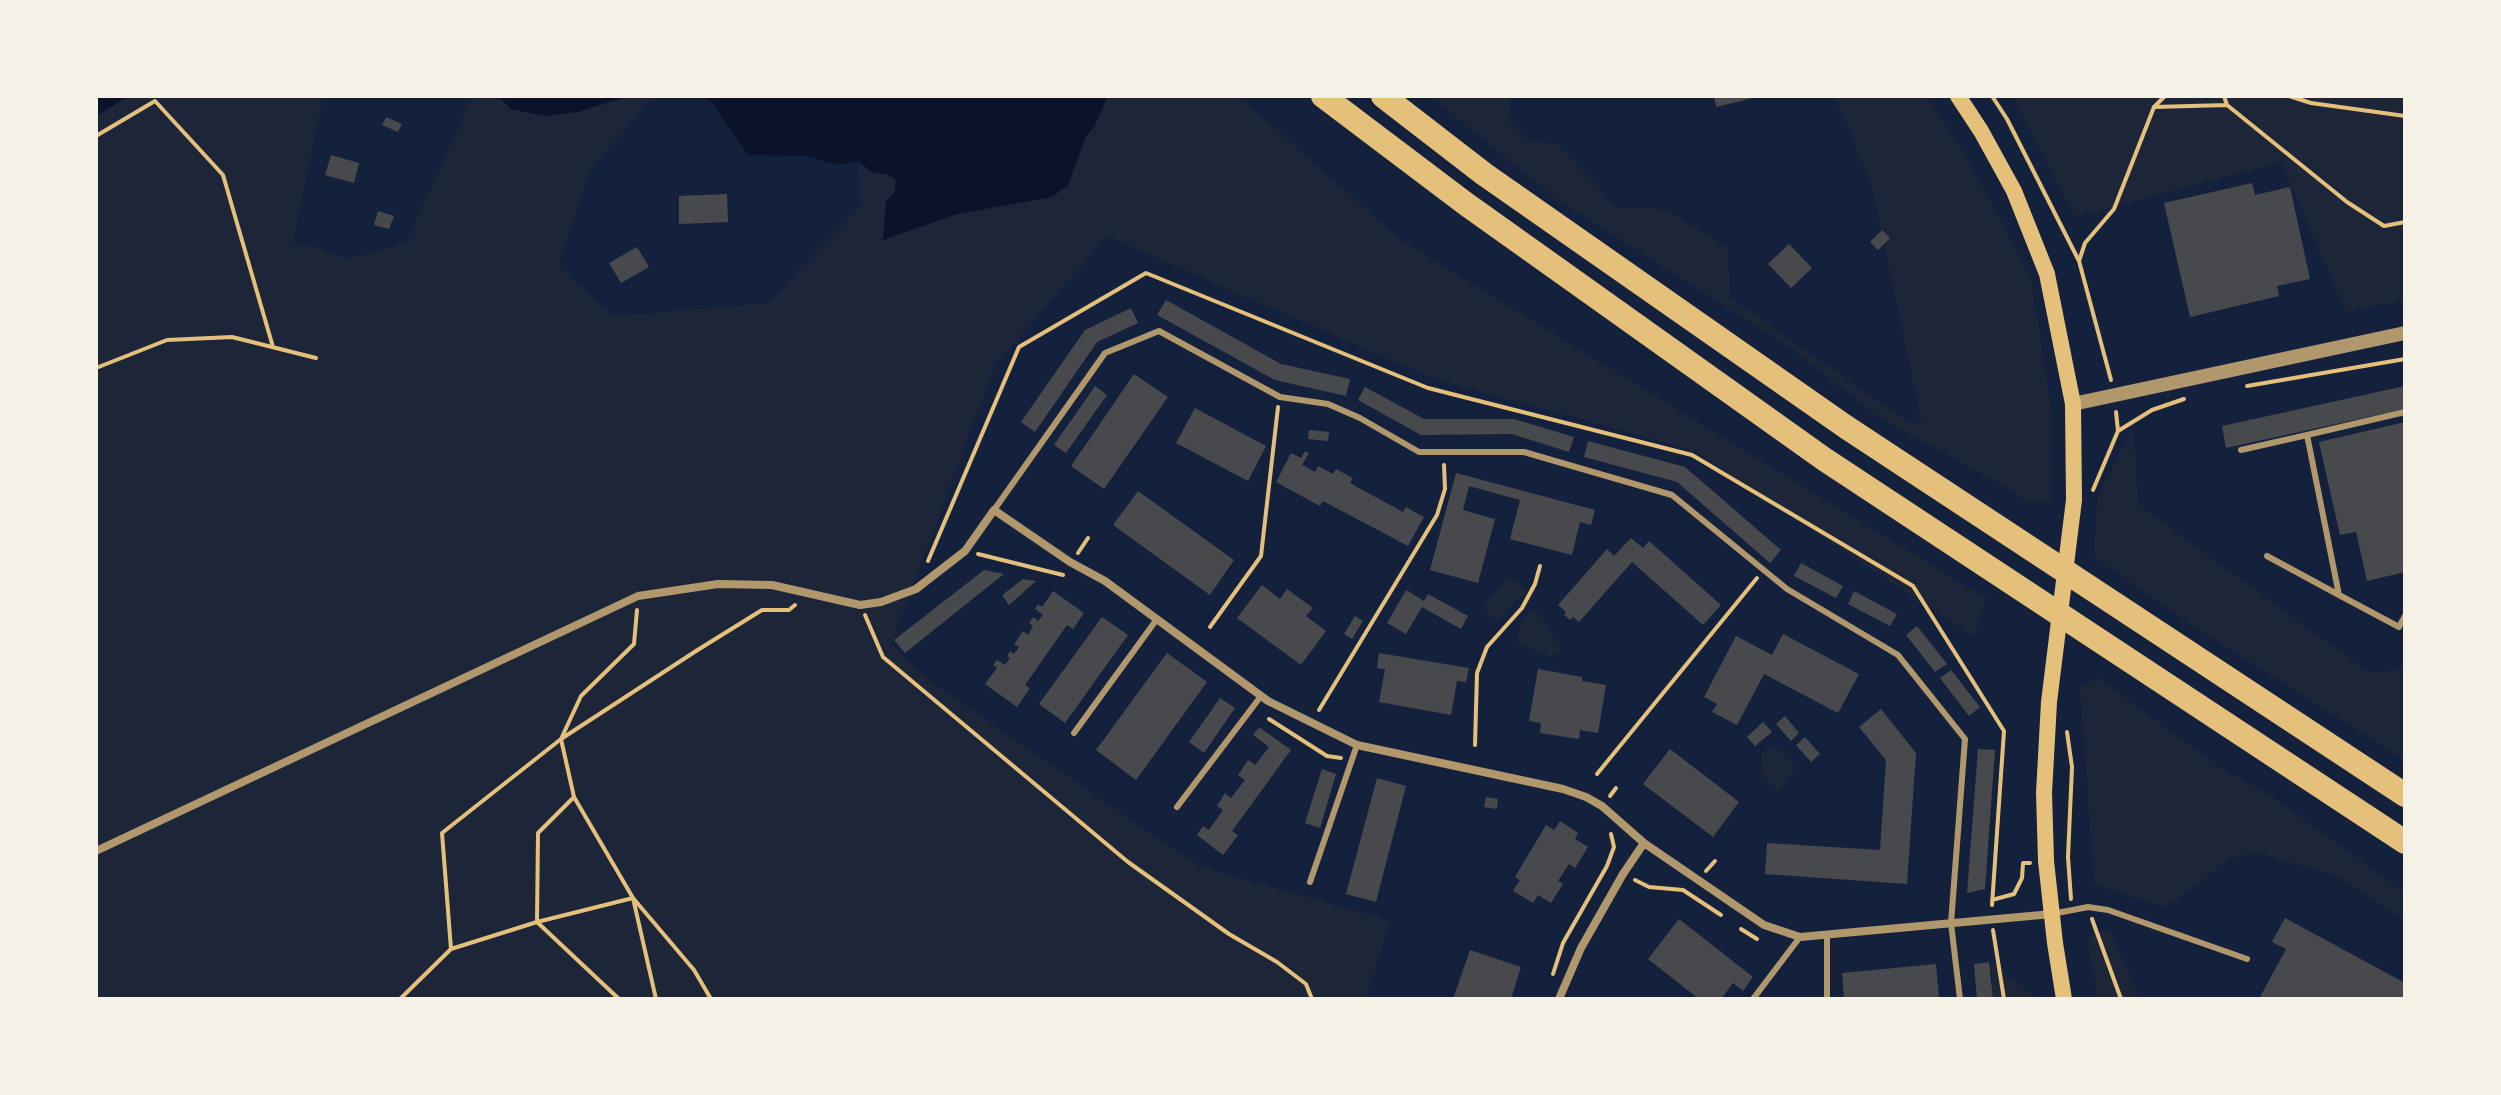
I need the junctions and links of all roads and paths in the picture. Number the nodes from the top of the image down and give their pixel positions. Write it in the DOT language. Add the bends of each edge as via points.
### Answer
graph roads {
  1 [pos="1323,96"];
  2 [pos="1383,96"];
  3 [pos="1958,96"];
  4 [pos="1992,96"];
  5 [pos="2165,96"];
  6 [pos="2224,96"];
  7 [pos="2289,96"];
  8 [pos="2227,105"];
  9 [pos="2154,107"];
  10 [pos="2405,116"];
  11 [pos="96,136"];
  12 [pos="2405,222"];
  13 [pos="2079,261"];
  14 [pos="2405,333"];
  15 [pos="273,347"];
  16 [pos="316,358"];
  17 [pos="2405,359"];
  18 [pos="96,368"];
  19 [pos="2110,374"];
  20 [pos="2240,387"];
  21 [pos="2195,395"];
  22 [pos="1280,397"];
  23 [pos="2073,404"];
  24 [pos="2405,412"];
  25 [pos="2307,435"];
  26 [pos="2241,450"];
  27 [pos="1443,451"];
  28 [pos="2082,499"];
  29 [pos="994,510"];
  30 [pos="2267,556"];
  31 [pos="1540,566"];
  32 [pos="1764,570"];
  33 [pos="916,589"];
  34 [pos="807,593"];
  35 [pos="2339,595"];
  36 [pos="638,596"];
  37 [pos="860,605"];
  38 [pos="2405,616"];
  39 [pos="1157,619"];
  40 [pos="1210,627"];
  41 [pos="2402,628"];
  42 [pos="1261,696"];
  43 [pos="1322,707"];
  44 [pos="2065,721"];
  45 [pos="1074,733"];
  46 [pos="561,739"];
  47 [pos="1357,745"];
  48 [pos="1475,745"];
  49 [pos="1597,774"];
  50 [pos="2405,795"];
  51 [pos="574,797"];
  52 [pos="1177,807"];
  53 [pos="2405,842"];
  54 [pos="1644,843"];
  55 [pos="96,851"];
  56 [pos="2068,857"];
  57 [pos="2046,861"];
  58 [pos="1310,882"];
  59 [pos="633,898"];
  60 [pos="2088,907"];
  61 [pos="2072,908"];
  62 [pos="2052,914"];
  63 [pos="537,922"];
  64 [pos="1951,923"];
  65 [pos="1827,934"];
  66 [pos="1993,936"];
  67 [pos="1800,937"];
  68 [pos="451,949"];
  69 [pos="2247,959"];
  70 [pos="400,999"];
  71 [pos="619,999"];
  72 [pos="656,999"];
  73 [pos="711,999"];
  74 [pos="1312,999"];
  75 [pos="1559,999"];
  76 [pos="1753,999"];
  77 [pos="1827,999"];
  78 [pos="1960,999"];
  79 [pos="2004,999"];
  80 [pos="2064,999"];
  81 [pos="2121,999"];
  1 -- 53 [label="highway" via="1824,459"];
  2 -- 50 [label="highway" via="1484,174 1846,427"];
  3 -- 23 [label="main road" via="2014,191 2047,274"];
  4 -- 13 [label="path"];
  5 -- 9 [label="path"];
  6 -- 8 [label="path"];
  7 -- 10 [label="path"];
  8 -- 9 [label="path"];
  8 -- 12 [label="path" via="2347,202 2384,226"];
  9 -- 13 [label="path" via="2114,209 2085,243"];
  11 -- 15 [label="path" via="155,101 223,175"];
  13 -- 19 [label="path"];
  14 -- 23 [label="street"];
  15 -- 16 [label="path"];
  15 -- 18 [label="path" via="232,337 167,340"];
  17 -- 20 [label="path"];
  21 -- 28 [label="path" via="2152,410 2118,431"];
  22 -- 27 [label="lane" via="1328,404 1419,452"];
  22 -- 29 [label="lane" via="1159,331 1118,347 1105,353"];
  22 -- 40 [label="path" via="1261,556"];
  23 -- 28 [label="main road"];
  24 -- 25 [label="lane"];
  25 -- 26 [label="lane"];
  25 -- 35 [label="lane"];
  27 -- 32 [label="lane" via="1524,452 1672,495"];
  27 -- 43 [label="path" via="1445,489 1437,515"];
  28 -- 57 [label="main road" via="2049,702"];
  29 -- 33 [label="street" via="965,551"];
  29 -- 39 [label="street"];
  30 -- 35 [label="lane"];
  31 -- 48 [label="path" via="1522,608 1487,647 1477,673"];
  32 -- 49 [label="path"];
  32 -- 64 [label="lane" via="1898,655 1965,739"];
  33 -- 37 [label="street"];
  33 -- 57 [label="path" via="1019,347 1146,273 1428,388 1692,455 1913,586 2004,731 1991,900 2014,894 2023,863"];
  34 -- 36 [label="street" via="772,585 718,584"];
  34 -- 37 [label="street"];
  34 -- 46 [label="path" via="789,610 762,610"];
  35 -- 41 [label="lane"];
  36 -- 46 [label="path" via="634,644 581,696"];
  36 -- 55 [label="street"];
  37 -- 74 [label="path" via="883,657 1128,862 1306,984"];
  38 -- 41 [label="lane"];
  39 -- 42 [label="street"];
  39 -- 45 [label="lane"];
  42 -- 47 [label="street"];
  42 -- 52 [label="lane"];
  44 -- 56 [label="path" via="2072,767"];
  46 -- 51 [label="path"];
  46 -- 68 [label="path" via="442,833"];
  47 -- 54 [label="street" via="1563,789 1602,806"];
  47 -- 58 [label="lane"];
  51 -- 59 [label="path"];
  51 -- 63 [label="path" via="538,833"];
  54 -- 67 [label="street" via="1764,925"];
  54 -- 75 [label="street" via="1581,948"];
  56 -- 57 [label="path"];
  56 -- 61 [label="path"];
  57 -- 62 [label="main road"];
  59 -- 63 [label="path"];
  59 -- 72 [label="path"];
  59 -- 73 [label="path" via="694,970"];
  60 -- 61 [label="lane"];
  60 -- 69 [label="lane"];
  60 -- 81 [label="path"];
  61 -- 62 [label="lane"];
  62 -- 64 [label="street"];
  62 -- 80 [label="main road"];
  63 -- 68 [label="path"];
  63 -- 71 [label="path"];
  64 -- 65 [label="street"];
  64 -- 78 [label="lane"];
  65 -- 67 [label="street"];
  65 -- 77 [label="lane"];
  66 -- 79 [label="path"];
  67 -- 76 [label="lane"];
  68 -- 70 [label="path"];
}
